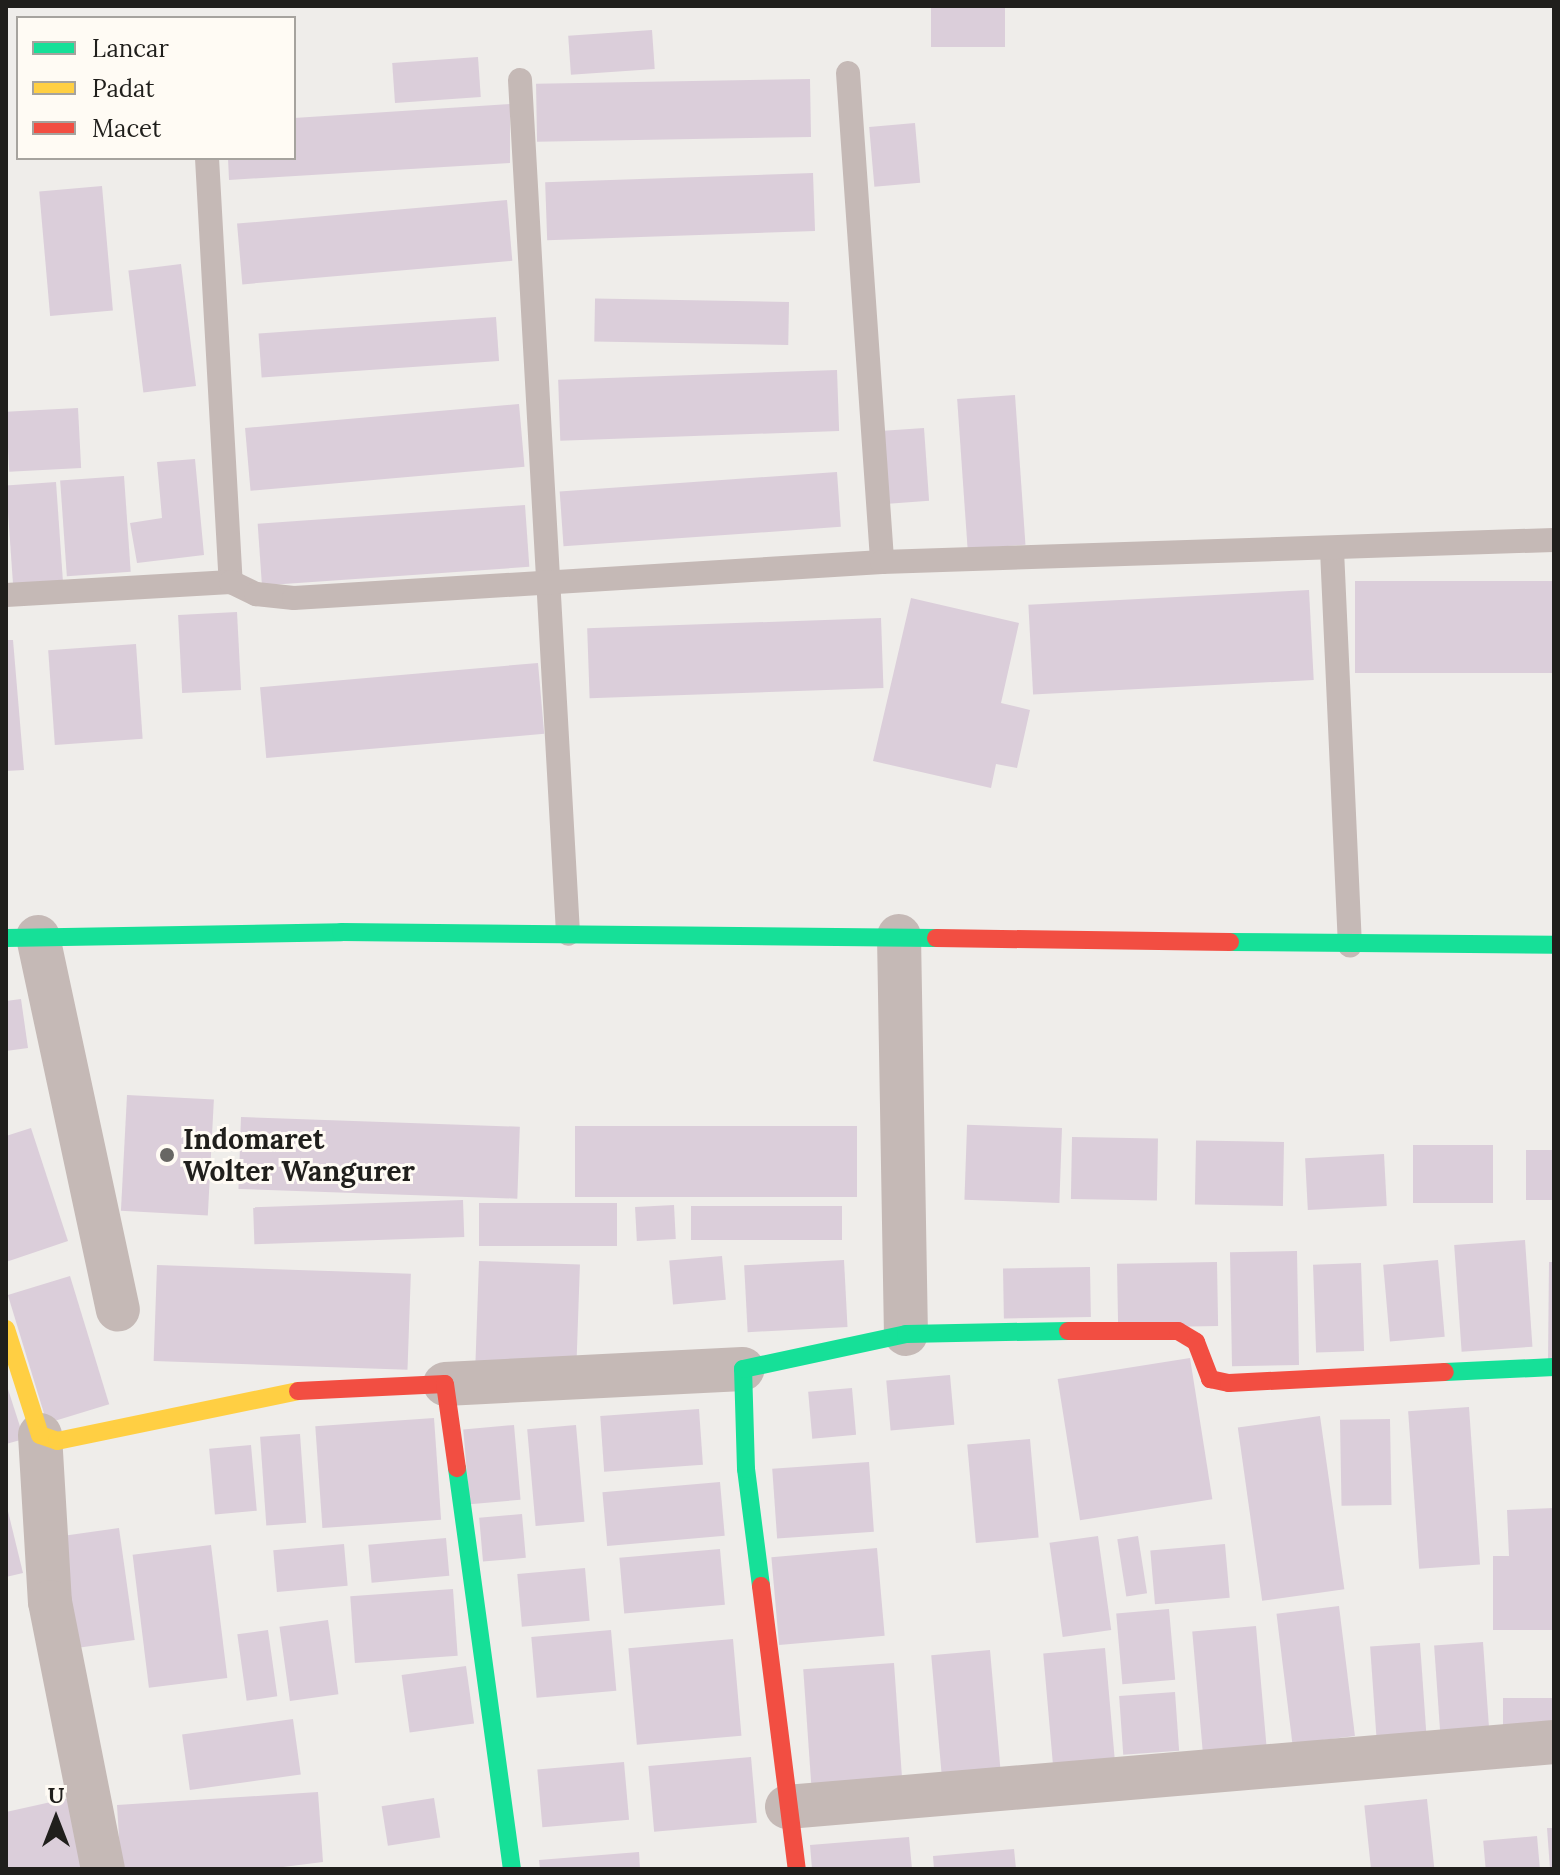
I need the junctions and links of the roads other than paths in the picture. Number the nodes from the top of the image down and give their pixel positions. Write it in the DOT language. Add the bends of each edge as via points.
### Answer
graph roads {
  1 [pos="848,73"];
  2 [pos="520,80"];
  3 [pos="207,160"];
  4 [pos="1554,540"];
  5 [pos="1332,550"];
  6 [pos="882,562"];
  7 [pos="231,582"];
  8 [pos="551,582"];
  9 [pos="6,595"];
  10 [pos="568,934"];
  11 [pos="899,936"];
  12 [pos="22,938"];
  13 [pos="1554,945"];
  14 [pos="1350,946"];
  15 [pos="118,1310"];
  16 [pos="6,1329"];
  17 [pos="906,1334"];
  18 [pos="1554,1367"];
  19 [pos="743,1369"];
  20 [pos="445,1384"];
  21 [pos="40,1435"];
  22 [pos="1554,1742"];
  23 [pos="787,1807"];
  24 [pos="103,1869"];
  25 [pos="512,1869"];
  26 [pos="797,1869"];
  1 -- 6 [label="lane"];
  2 -- 8 [label="lane"];
  3 -- 7 [label="lane"];
  4 -- 5 [label="lane"];
  5 -- 6 [label="lane"];
  5 -- 14 [label="lane"];
  6 -- 8 [label="lane"];
  7 -- 8 [label="lane" via="256,594 294,598"];
  7 -- 9 [label="lane"];
  8 -- 10 [label="lane"];
  10 -- 11 [label="main road"];
  10 -- 12 [label="main road"];
  11 -- 14 [label="main road"];
  11 -- 17 [label="street"];
  12 -- 15 [label="street"];
  13 -- 14 [label="main road"];
  16 -- 21 [label="main road"];
  17 -- 18 [label="main road" via="1178,1331 1196,1342 1210,1379 1229,1383"];
  17 -- 19 [label="main road"];
  19 -- 20 [label="street"];
  19 -- 23 [label="main road" via="746,1469"];
  20 -- 21 [label="main road" via="347,1384 228,1401 73,1441"];
  20 -- 25 [label="main road"];
  21 -- 24 [label="street" via="50,1602"];
  22 -- 23 [label="street"];
  23 -- 26 [label="main road"];
}
